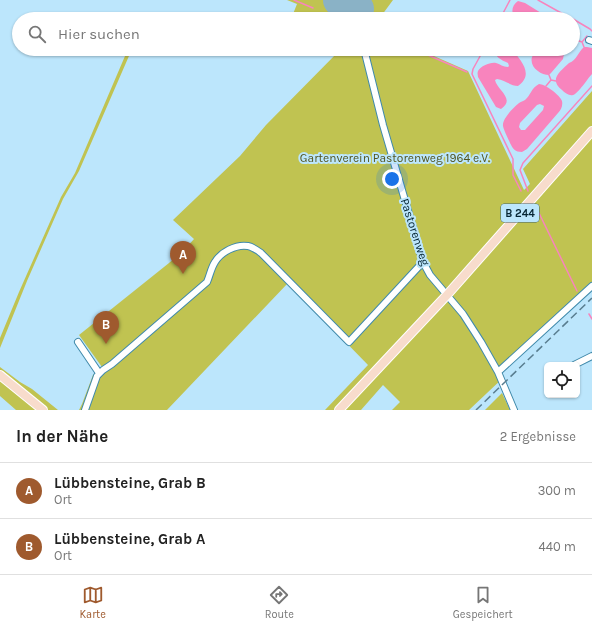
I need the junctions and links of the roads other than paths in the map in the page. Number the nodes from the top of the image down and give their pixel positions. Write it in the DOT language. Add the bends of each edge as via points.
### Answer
graph roads {
  1 [pos="365,56"];
  2 [pos="592,131"];
  3 [pos="423,262"];
  4 [pos="592,286"];
  5 [pos="447,294"];
  6 [pos="78,342"];
  7 [pos="592,356"];
  8 [pos="580,362"];
  9 [pos="498,372"];
  10 [pos="99,373"];
  11 [pos="0,375"];
  12 [pos="43,410"];
  13 [pos="85,410"];
  14 [pos="339,410"];
  15 [pos="514,410"];
  1 -- 3 [label="street, Pastorenweg" via="384,132"];
  2 -- 5 [label="main road, B 244"];
  3 -- 5 [label="street, Pastorenweg" via="438,286"];
  3 -- 10 [label="street" via="349,342 262,253 248,246 235,247 217,258 207,282"];
  4 -- 9 [label="street"];
  5 -- 9 [label="street, Pastorenweg" via="466,319"];
  5 -- 14 [label="main road, B 244"];
  6 -- 10 [label="street"];
  7 -- 8 [label="street"];
  9 -- 15 [label="street, Pastorenweg"];
  10 -- 13 [label="street"];
  11 -- 12 [label="main road"];
}
